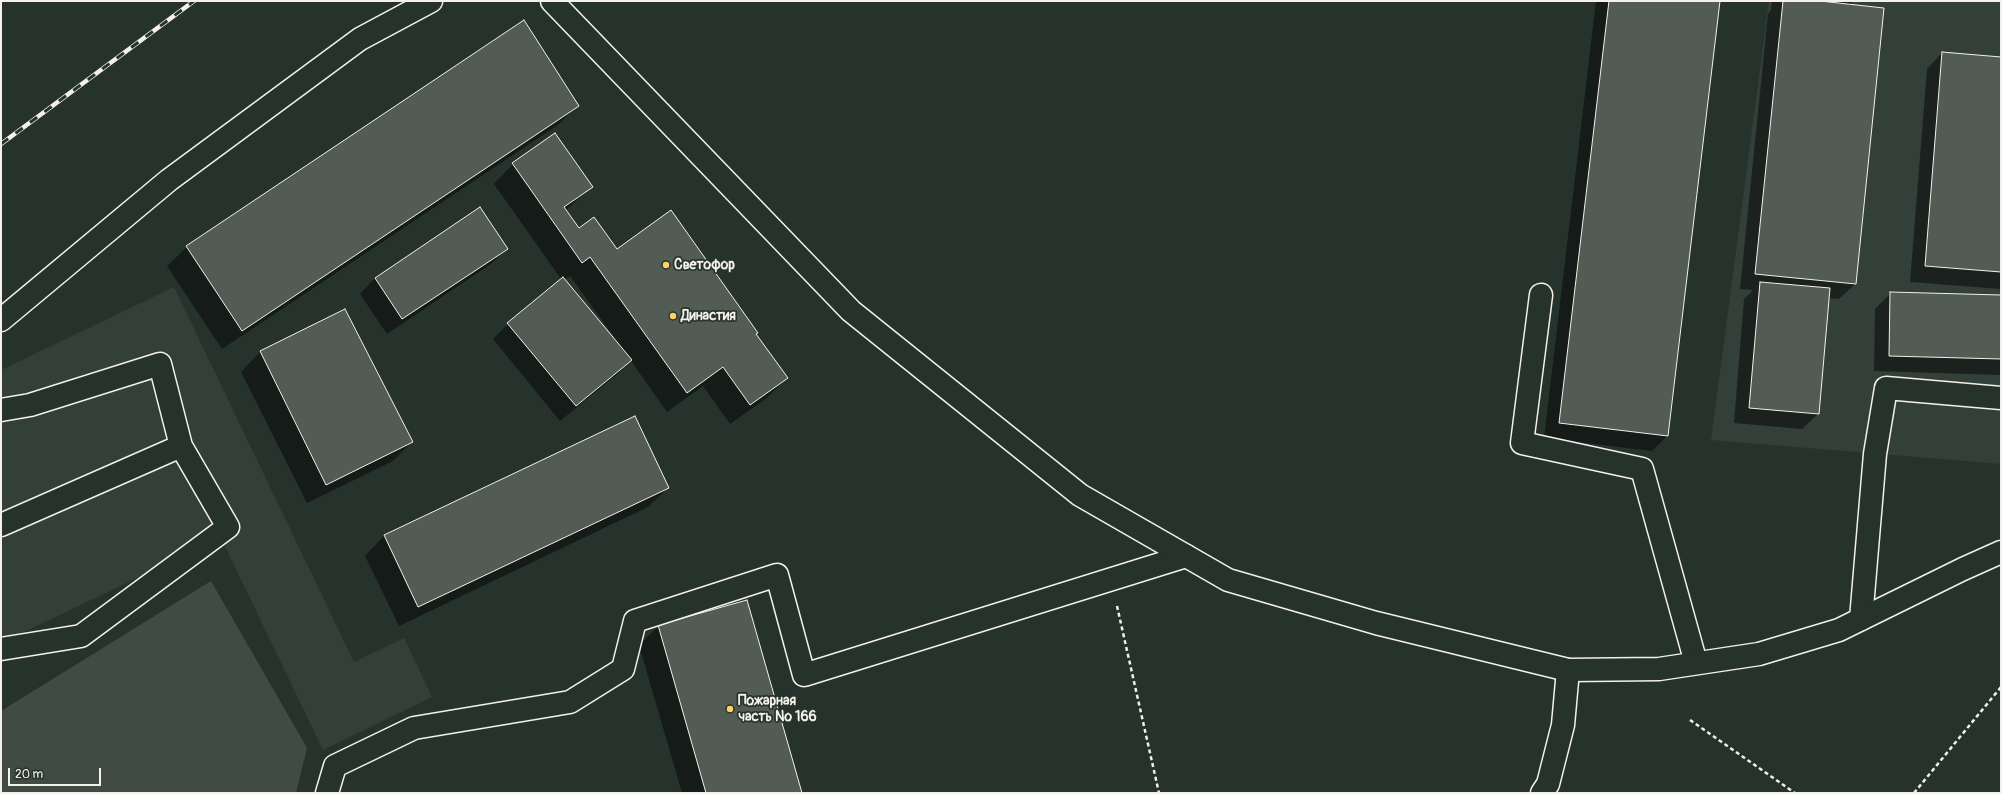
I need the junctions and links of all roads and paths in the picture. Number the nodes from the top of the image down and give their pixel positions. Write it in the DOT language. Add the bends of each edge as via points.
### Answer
graph roads {
  1 [pos="431,1"];
  2 [pos="552,1"];
  3 [pos="1541,295"];
  4 [pos="1,320"];
  5 [pos="2001,398"];
  6 [pos="1,410"];
  7 [pos="181,446"];
  8 [pos="1,525"];
  9 [pos="2001,552"];
  10 [pos="1186,556"];
  11 [pos="1116,599"];
  12 [pos="1861,619"];
  13 [pos="1,649"];
  14 [pos="1696,663"];
  15 [pos="1568,670"];
  16 [pos="2001,687"];
  17 [pos="1690,720"];
  18 [pos="327,793"];
  19 [pos="1159,793"];
  20 [pos="1542,793"];
  21 [pos="1795,793"];
  22 [pos="1914,793"];
  1 -- 4 [label="main road" via="360,39 169,180"];
  2 -- 10 [label="main road" via="851,311 1080,495"];
  3 -- 14 [label="main road" via="1522,443 1642,469"];
  5 -- 12 [label="main road" via="1886,388 1875,454"];
  6 -- 7 [label="main road" via="30,405 160,364"];
  7 -- 8 [label="main road"];
  7 -- 13 [label="main road" via="228,527 81,636"];
  9 -- 12 [label="main road"];
  10 -- 15 [label="main road" via="1228,580 1376,623"];
  10 -- 18 [label="main road" via="804,675 777,575 635,621 623,669 570,702 414,728 335,766"];
  11 -- 19 [label="path"];
  12 -- 14 [label="main road" via="1839,630 1759,654"];
  14 -- 15 [label="main road" via="1659,669"];
  15 -- 20 [label="main road" via="1563,725 1548,784"];
  16 -- 22 [label="path"];
  17 -- 21 [label="path"];
}
